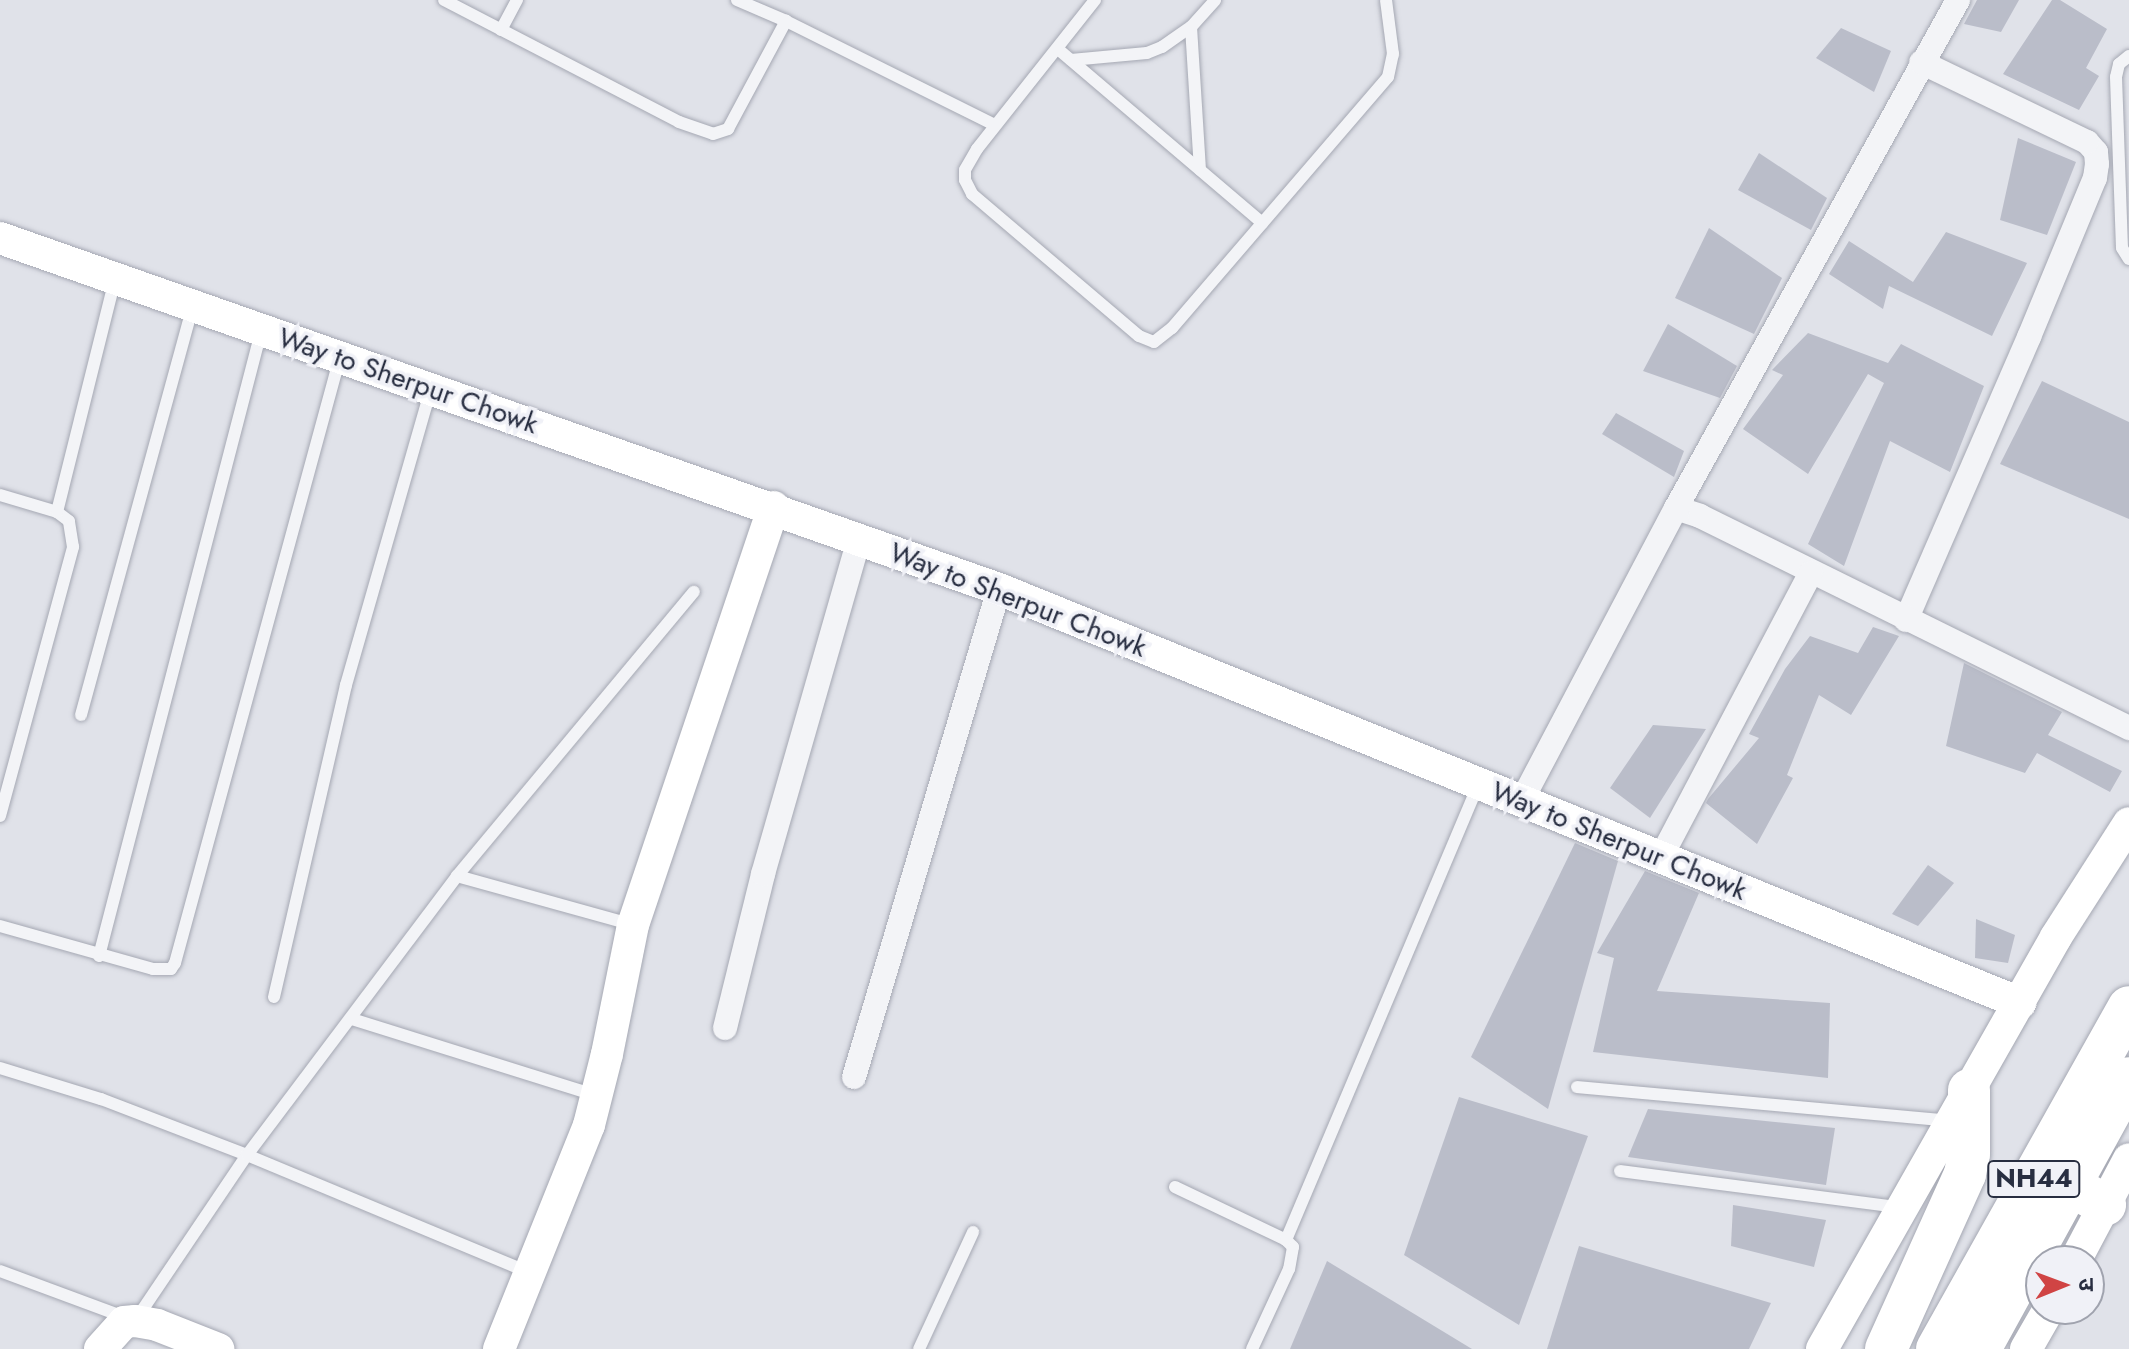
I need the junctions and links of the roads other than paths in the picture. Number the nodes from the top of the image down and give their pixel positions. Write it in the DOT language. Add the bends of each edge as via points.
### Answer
graph roads {
  1 [pos="444,0"];
  2 [pos="517,0"];
  3 [pos="739,0"];
  4 [pos="1095,0"];
  5 [pos="1215,0"];
  6 [pos="1386,0"];
  7 [pos="1958,0"];
  8 [pos="786,21"];
  9 [pos="1191,27"];
  10 [pos="501,30"];
  11 [pos="1059,50"];
  12 [pos="2129,56"];
  13 [pos="1071,60"];
  14 [pos="1921,62"];
  15 [pos="995,125"];
  16 [pos="1200,170"];
  17 [pos="1262,223"];
  18 [pos="0,238"];
  19 [pos="2129,259"];
  20 [pos="115,279"];
  21 [pos="192,305"];
  22 [pos="262,330"];
  23 [pos="340,357"];
  24 [pos="430,389"];
  25 [pos="0,495"];
  26 [pos="774,507"];
  27 [pos="1676,508"];
  28 [pos="57,512"];
  29 [pos="859,540"];
  30 [pos="1811,573"];
  31 [pos="999,589"];
  32 [pos="694,592"];
  33 [pos="1906,620"];
  34 [pos="81,715"];
  35 [pos="2129,728"];
  36 [pos="1478,785"];
  37 [pos="1521,802"];
  38 [pos="0,816"];
  39 [pos="2129,823"];
  40 [pos="1661,857"];
  41 [pos="457,876"];
  42 [pos="633,925"];
  43 [pos="0,926"];
  44 [pos="99,956"];
  45 [pos="274,997"];
  46 [pos="2020,1003"];
  47 [pos="2129,1007"];
  48 [pos="352,1019"];
  49 [pos="725,1028"];
  50 [pos="0,1068"];
  51 [pos="854,1077"];
  52 [pos="2129,1078"];
  53 [pos="1577,1087"];
  54 [pos="597,1096"];
  55 [pos="1960,1106"];
  56 [pos="247,1155"];
  57 [pos="2129,1159"];
  58 [pos="1620,1171"];
  59 [pos="1175,1187"];
  60 [pos="2095,1205"];
  61 [pos="1902,1207"];
  62 [pos="973,1232"];
  63 [pos="1286,1240"];
  64 [pos="2083,1245"];
  65 [pos="0,1271"];
  66 [pos="531,1274"];
  67 [pos="135,1321"];
  68 [pos="2040,1325"];
  69 [pos="100,1349"];
  70 [pos="218,1349"];
  71 [pos="499,1349"];
  72 [pos="919,1349"];
  73 [pos="1252,1349"];
  74 [pos="1822,1349"];
  75 [pos="1886,1349"];
  76 [pos="1937,1349"];
  77 [pos="1980,1349"];
  78 [pos="2026,1349"];
  1 -- 10 [label="lane"];
  2 -- 10 [label="lane"];
  3 -- 8 [label="lane"];
  4 -- 11 [label="lane"];
  5 -- 9 [label="lane"];
  6 -- 17 [label="lane" via="1393,54 1388,77"];
  7 -- 14 [label="street"];
  8 -- 10 [label="lane" via="728,129 713,134 679,122"];
  8 -- 15 [label="lane"];
  9 -- 13 [label="lane" via="1147,53"];
  9 -- 16 [label="lane"];
  11 -- 13 [label="lane"];
  11 -- 15 [label="lane"];
  12 -- 19 [label="lane" via="2119,64 2116,77 2122,248"];
  13 -- 16 [label="lane"];
  14 -- 27 [label="street"];
  14 -- 33 [label="street" via="2087,142 2096,152 2097,164 2029,337"];
  15 -- 17 [label="lane" via="965,170 972,194 1146,340 1162,338"];
  16 -- 17 [label="lane"];
  18 -- 20 [label="street, Way to Sherpur Chowk"];
  20 -- 21 [label="street, Way to Sherpur Chowk"];
  20 -- 28 [label="lane"];
  21 -- 22 [label="street, Way to Sherpur Chowk"];
  21 -- 34 [label="lane"];
  22 -- 23 [label="street, Way to Sherpur Chowk"];
  22 -- 44 [label="lane"];
  23 -- 24 [label="street, Way to Sherpur Chowk"];
  23 -- 44 [label="lane" via="175,963 171,969 153,969"];
  24 -- 26 [label="street, Way to Sherpur Chowk"];
  24 -- 45 [label="lane" via="346,685"];
  25 -- 28 [label="lane"];
  26 -- 29 [label="street, Way to Sherpur Chowk"];
  26 -- 42 [label="street"];
  27 -- 30 [label="street"];
  27 -- 37 [label="street"];
  28 -- 38 [label="lane" via="69,521 73,547"];
  29 -- 31 [label="street, Way to Sherpur Chowk"];
  29 -- 49 [label="street" via="763,874"];
  30 -- 33 [label="street"];
  30 -- 40 [label="street"];
  31 -- 36 [label="street, Way to Sherpur Chowk"];
  31 -- 51 [label="street"];
  32 -- 41 [label="lane"];
  33 -- 35 [label="street"];
  36 -- 37 [label="street, Way to Sherpur Chowk"];
  36 -- 63 [label="lane"];
  37 -- 40 [label="street, Way to Sherpur Chowk"];
  39 -- 46 [label="street"];
  40 -- 46 [label="street, Way to Sherpur Chowk"];
  41 -- 42 [label="lane"];
  41 -- 48 [label="lane"];
  42 -- 54 [label="street"];
  43 -- 44 [label="lane"];
  46 -- 55 [label="street"];
  47 -- 76 [label="highway, NH44"];
  48 -- 54 [label="lane"];
  48 -- 56 [label="lane"];
  50 -- 56 [label="lane" via="101,1099"];
  52 -- 60 [label="highway, NH44"];
  53 -- 55 [label="lane"];
  54 -- 66 [label="street"];
  55 -- 61 [label="street"];
  55 -- 75 [label="highway" via="1969,1154 1965,1174"];
  56 -- 66 [label="lane"];
  56 -- 67 [label="lane"];
  57 -- 60 [label="street"];
  58 -- 61 [label="lane"];
  59 -- 63 [label="lane"];
  60 -- 64 [label="street"];
  60 -- 77 [label="highway, NH44"];
  61 -- 74 [label="street"];
  62 -- 72 [label="lane"];
  63 -- 73 [label="lane" via="1293,1257"];
  65 -- 67 [label="lane"];
  66 -- 71 [label="street"];
  67 -- 69 [label="street" via="124,1322"];
  67 -- 70 [label="street"];
  68 -- 78 [label="street"];
}
